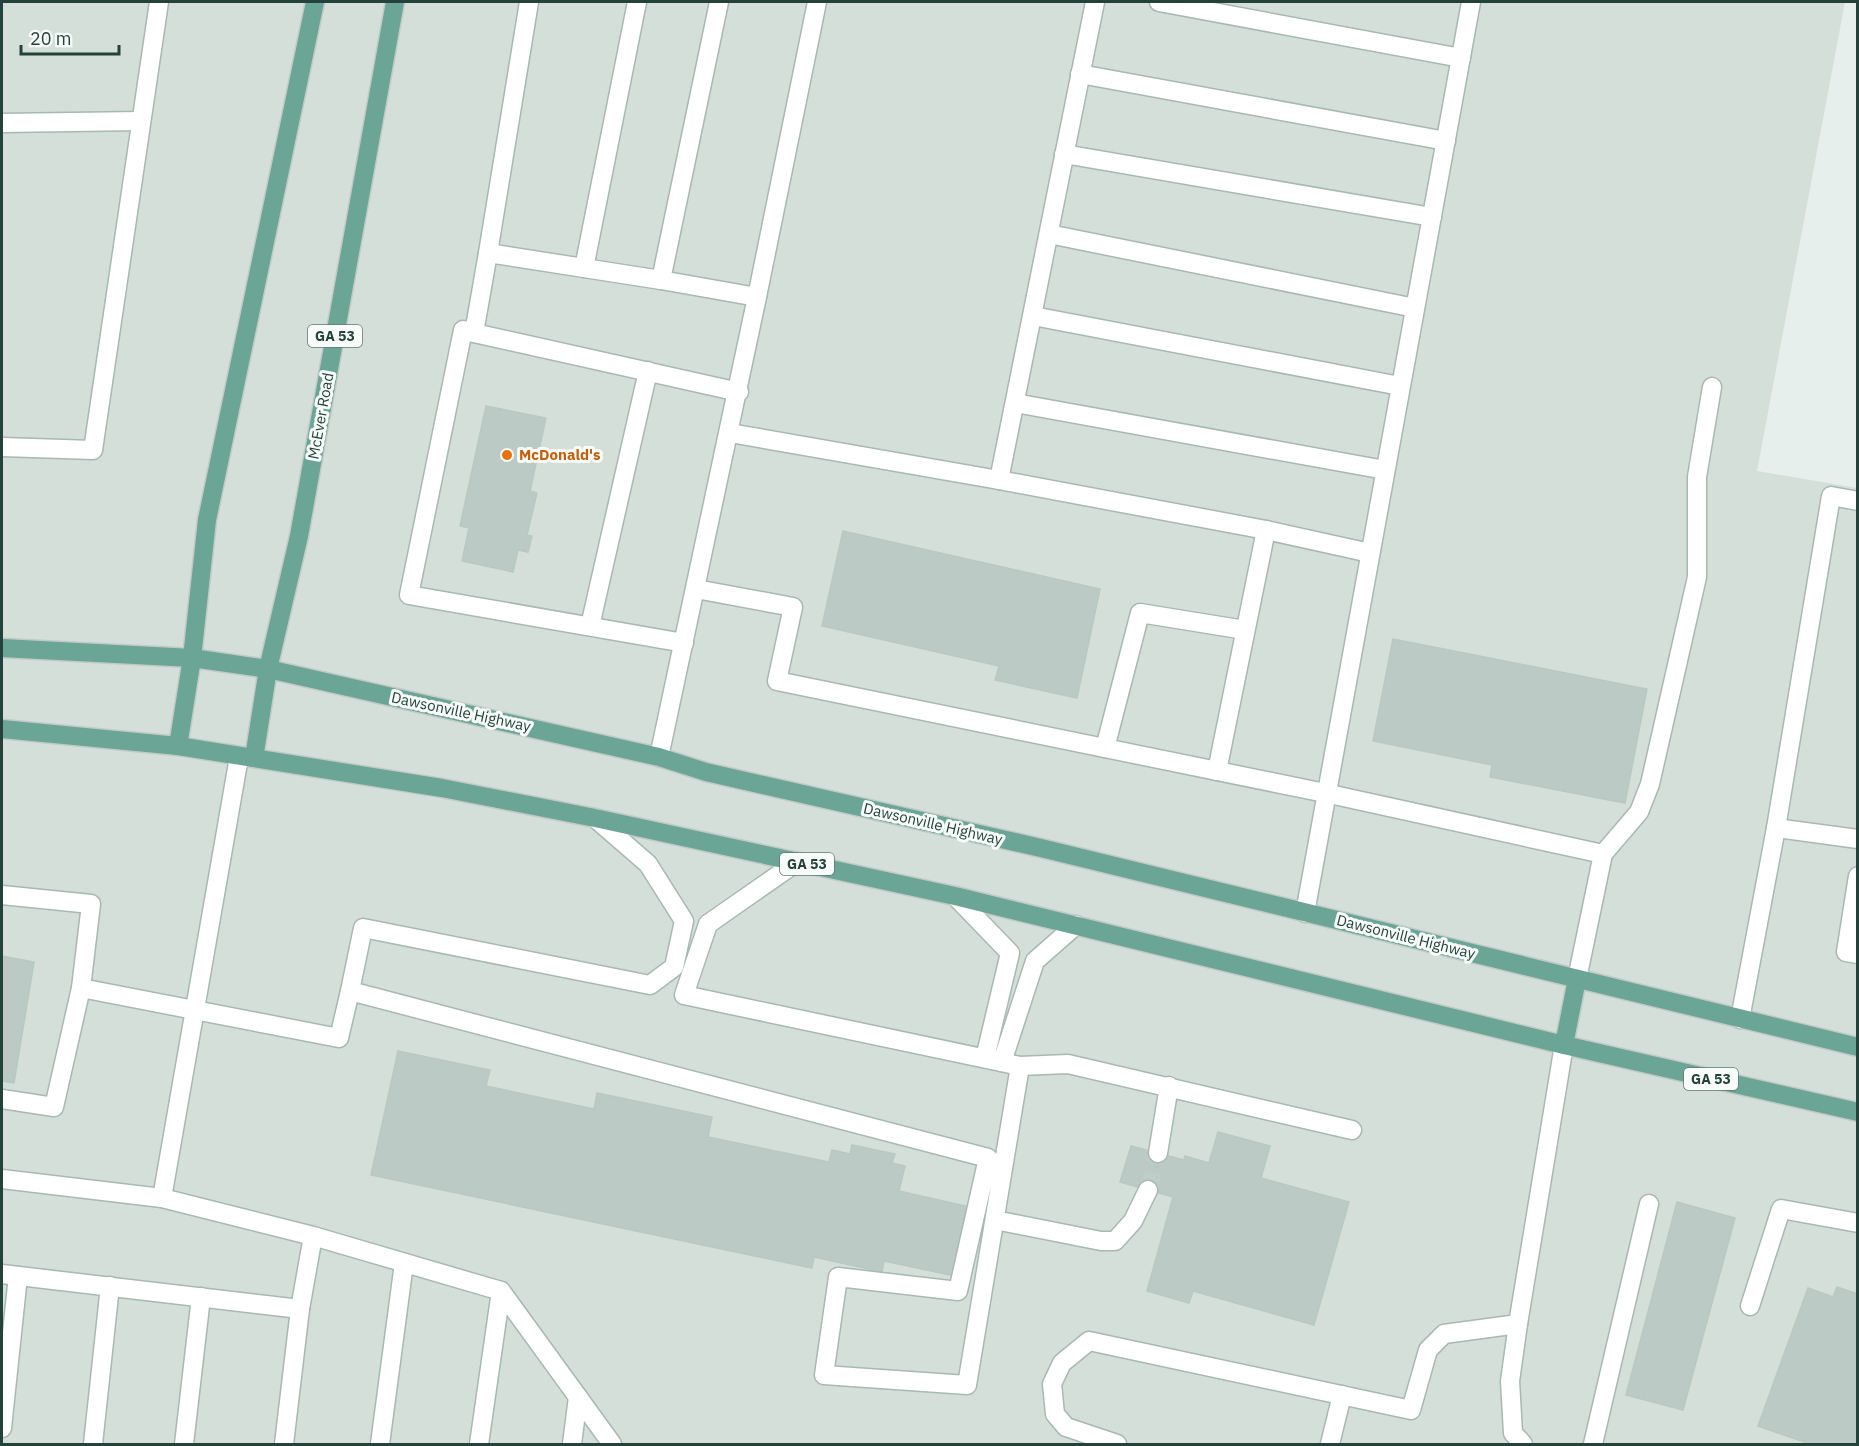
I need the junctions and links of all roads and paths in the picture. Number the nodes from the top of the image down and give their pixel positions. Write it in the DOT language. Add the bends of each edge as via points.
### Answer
graph roads {
  1 [pos="159,2"];
  2 [pos="315,2"];
  3 [pos="395,2"];
  4 [pos="529,2"];
  5 [pos="637,2"];
  6 [pos="719,2"];
  7 [pos="817,2"];
  8 [pos="1095,2"];
  9 [pos="1159,2"];
  10 [pos="1471,2"];
  11 [pos="1461,58"];
  12 [pos="1080,74"];
  13 [pos="141,122"];
  14 [pos="2,123"];
  15 [pos="1446,141"];
  16 [pos="1064,154"];
  17 [pos="1431,217"];
  18 [pos="1049,234"];
  19 [pos="488,253"];
  20 [pos="584,268"];
  21 [pos="661,280"];
  22 [pos="757,297"];
  23 [pos="1415,308"];
  24 [pos="1033,316"];
  25 [pos="474,333"];
  26 [pos="648,371"];
  27 [pos="1400,386"];
  28 [pos="1712,387"];
  29 [pos="739,392"];
  30 [pos="1015,403"];
  31 [pos="730,433"];
  32 [pos="2,447"];
  33 [pos="1385,470"];
  34 [pos="999,480"];
  35 [pos="1857,501"];
  36 [pos="1266,530"];
  37 [pos="1370,553"];
  38 [pos="696,589"];
  39 [pos="590,627"];
  40 [pos="1245,630"];
  41 [pos="684,643"];
  42 [pos="2,648"];
  43 [pos="192,658"];
  44 [pos="268,669"];
  45 [pos="2,729"];
  46 [pos="178,746"];
  47 [pos="1105,748"];
  48 [pos="247,757"];
  49 [pos="659,757"];
  50 [pos="1217,771"];
  51 [pos="1325,793"];
  52 [pos="595,818"];
  53 [pos="1776,828"];
  54 [pos="1857,839"];
  55 [pos="1603,854"];
  56 [pos="797,862"];
  57 [pos="1857,876"];
  58 [pos="2,895"];
  59 [pos="955,896"];
  60 [pos="1305,913"];
  61 [pos="1076,926"];
  62 [pos="1857,954"];
  63 [pos="1577,979"];
  64 [pos="81,988"];
  65 [pos="350,991"];
  66 [pos="196,1008"];
  67 [pos="1740,1019"];
  68 [pos="1564,1045"];
  69 [pos="1857,1047"];
  70 [pos="993,1060"];
  71 [pos="1020,1066"];
  72 [pos="1168,1086"];
  73 [pos="2,1099"];
  74 [pos="1857,1112"];
  75 [pos="1352,1130"];
  76 [pos="1158,1153"];
  77 [pos="2,1179"];
  78 [pos="1148,1190"];
  79 [pos="162,1198"];
  80 [pos="1649,1204"];
  81 [pos="995,1220"];
  82 [pos="1857,1223"];
  83 [pos="313,1236"];
  84 [pos="404,1263"];
  85 [pos="10,1275"];
  86 [pos="110,1286"];
  87 [pos="501,1291"];
  88 [pos="201,1297"];
  89 [pos="1750,1306"];
  90 [pos="300,1309"];
  91 [pos="1518,1324"];
  92 [pos="1342,1395"];
  93 [pos="578,1397"];
  94 [pos="2,1428"];
  95 [pos="93,1444"];
  96 [pos="184,1444"];
  97 [pos="284,1444"];
  98 [pos="380,1444"];
  99 [pos="479,1444"];
  100 [pos="572,1444"];
  101 [pos="612,1444"];
  102 [pos="1117,1444"];
  103 [pos="1330,1444"];
  104 [pos="1523,1444"];
  105 [pos="1593,1444"];
  1 -- 13 [label="lane"];
  2 -- 43 [label="main road" via="207,520"];
  3 -- 44 [label="main road, McEver Road / GA 53" via="299,536"];
  4 -- 19 [label="lane"];
  5 -- 20 [label="lane"];
  6 -- 21 [label="lane"];
  7 -- 22 [label="lane"];
  8 -- 12 [label="lane"];
  9 -- 11 [label="lane"];
  10 -- 11 [label="lane"];
  11 -- 15 [label="lane"];
  12 -- 15 [label="lane"];
  12 -- 16 [label="lane"];
  13 -- 14 [label="lane"];
  13 -- 32 [label="lane" via="93,450"];
  15 -- 17 [label="lane"];
  16 -- 17 [label="lane"];
  16 -- 18 [label="lane"];
  17 -- 23 [label="lane"];
  18 -- 23 [label="lane"];
  18 -- 24 [label="lane"];
  19 -- 20 [label="lane"];
  19 -- 25 [label="lane"];
  20 -- 21 [label="lane"];
  21 -- 22 [label="lane"];
  22 -- 29 [label="lane"];
  23 -- 27 [label="lane"];
  24 -- 27 [label="lane"];
  24 -- 30 [label="lane"];
  25 -- 26 [label="lane"];
  25 -- 39 [label="lane" via="463,330 409,595"];
  26 -- 29 [label="lane"];
  26 -- 39 [label="lane"];
  27 -- 33 [label="lane"];
  28 -- 55 [label="lane" via="1698,477 1697,577 1650,784 1639,812"];
  29 -- 31 [label="lane"];
  30 -- 33 [label="lane"];
  30 -- 34 [label="lane"];
  31 -- 34 [label="lane"];
  31 -- 38 [label="lane"];
  33 -- 37 [label="lane"];
  34 -- 36 [label="lane"];
  35 -- 53 [label="lane" via="1831,496"];
  36 -- 37 [label="lane"];
  36 -- 40 [label="lane"];
  37 -- 51 [label="lane"];
  38 -- 41 [label="lane"];
  38 -- 47 [label="lane" via="793,607 777,681"];
  39 -- 41 [label="lane"];
  40 -- 47 [label="lane" via="1140,614"];
  40 -- 50 [label="lane"];
  41 -- 49 [label="lane"];
  42 -- 43 [label="main road, Dawsonville Highway"];
  43 -- 44 [label="main road, Dawsonville Highway"];
  43 -- 46 [label="main road"];
  44 -- 48 [label="main road, McEver Road"];
  44 -- 49 [label="main road, Dawsonville Highway"];
  45 -- 46 [label="main road"];
  46 -- 48 [label="main road, GA 53"];
  47 -- 50 [label="lane"];
  48 -- 52 [label="main road, GA 53" via="442,788"];
  48 -- 66 [label="lane"];
  49 -- 60 [label="main road, Dawsonville Highway" via="705,772"];
  50 -- 51 [label="lane"];
  51 -- 55 [label="lane"];
  51 -- 60 [label="lane"];
  52 -- 56 [label="main road, GA 53"];
  52 -- 65 [label="lane" via="648,864 684,921 674,966 650,985 363,928"];
  53 -- 54 [label="lane"];
  53 -- 67 [label="lane"];
  55 -- 63 [label="lane"];
  56 -- 59 [label="main road, GA 53"];
  56 -- 70 [label="lane" via="708,924 684,995"];
  57 -- 62 [label="lane" via="1846,952"];
  58 -- 64 [label="lane" via="91,904"];
  59 -- 61 [label="main road, GA 53"];
  59 -- 70 [label="lane" via="1010,953"];
  60 -- 63 [label="main road, Dawsonville Highway"];
  61 -- 68 [label="main road, GA 53"];
  61 -- 70 [label="lane" via="1035,961"];
  63 -- 67 [label="main road, Dawsonville Highway"];
  63 -- 68 [label="main road"];
  64 -- 66 [label="lane"];
  64 -- 73 [label="lane" via="54,1107"];
  65 -- 66 [label="lane" via="339,1038"];
  65 -- 81 [label="lane" via="988,1158 958,1291 838,1277 824,1375 967,1385"];
  66 -- 79 [label="lane"];
  67 -- 69 [label="main road, Dawsonville Highway"];
  68 -- 74 [label="main road, GA 53"];
  68 -- 91 [label="lane"];
  70 -- 71 [label="lane"];
  71 -- 72 [label="lane" via="1068,1064"];
  71 -- 81 [label="lane"];
  72 -- 75 [label="lane"];
  72 -- 76 [label="lane"];
  77 -- 79 [label="lane"];
  78 -- 81 [label="lane" via="1133,1221 1115,1240"];
  79 -- 83 [label="lane"];
  80 -- 105 [label="lane"];
  82 -- 89 [label="lane" via="1781,1209"];
  83 -- 84 [label="lane"];
  83 -- 90 [label="lane"];
  84 -- 87 [label="lane"];
  84 -- 98 [label="lane"];
  85 -- 86 [label="lane"];
  85 -- 94 [label="lane"];
  86 -- 88 [label="lane"];
  86 -- 95 [label="lane"];
  87 -- 93 [label="lane"];
  87 -- 99 [label="lane"];
  88 -- 90 [label="lane"];
  88 -- 96 [label="lane"];
  90 -- 97 [label="lane"];
  91 -- 92 [label="lane" via="1444,1334 1428,1350 1411,1410"];
  91 -- 104 [label="lane" via="1510,1391 1513,1433"];
  92 -- 102 [label="lane" via="1089,1341 1062,1363 1052,1384 1055,1414 1066,1427"];
  92 -- 103 [label="lane"];
  93 -- 100 [label="lane"];
  93 -- 101 [label="lane"];
}
